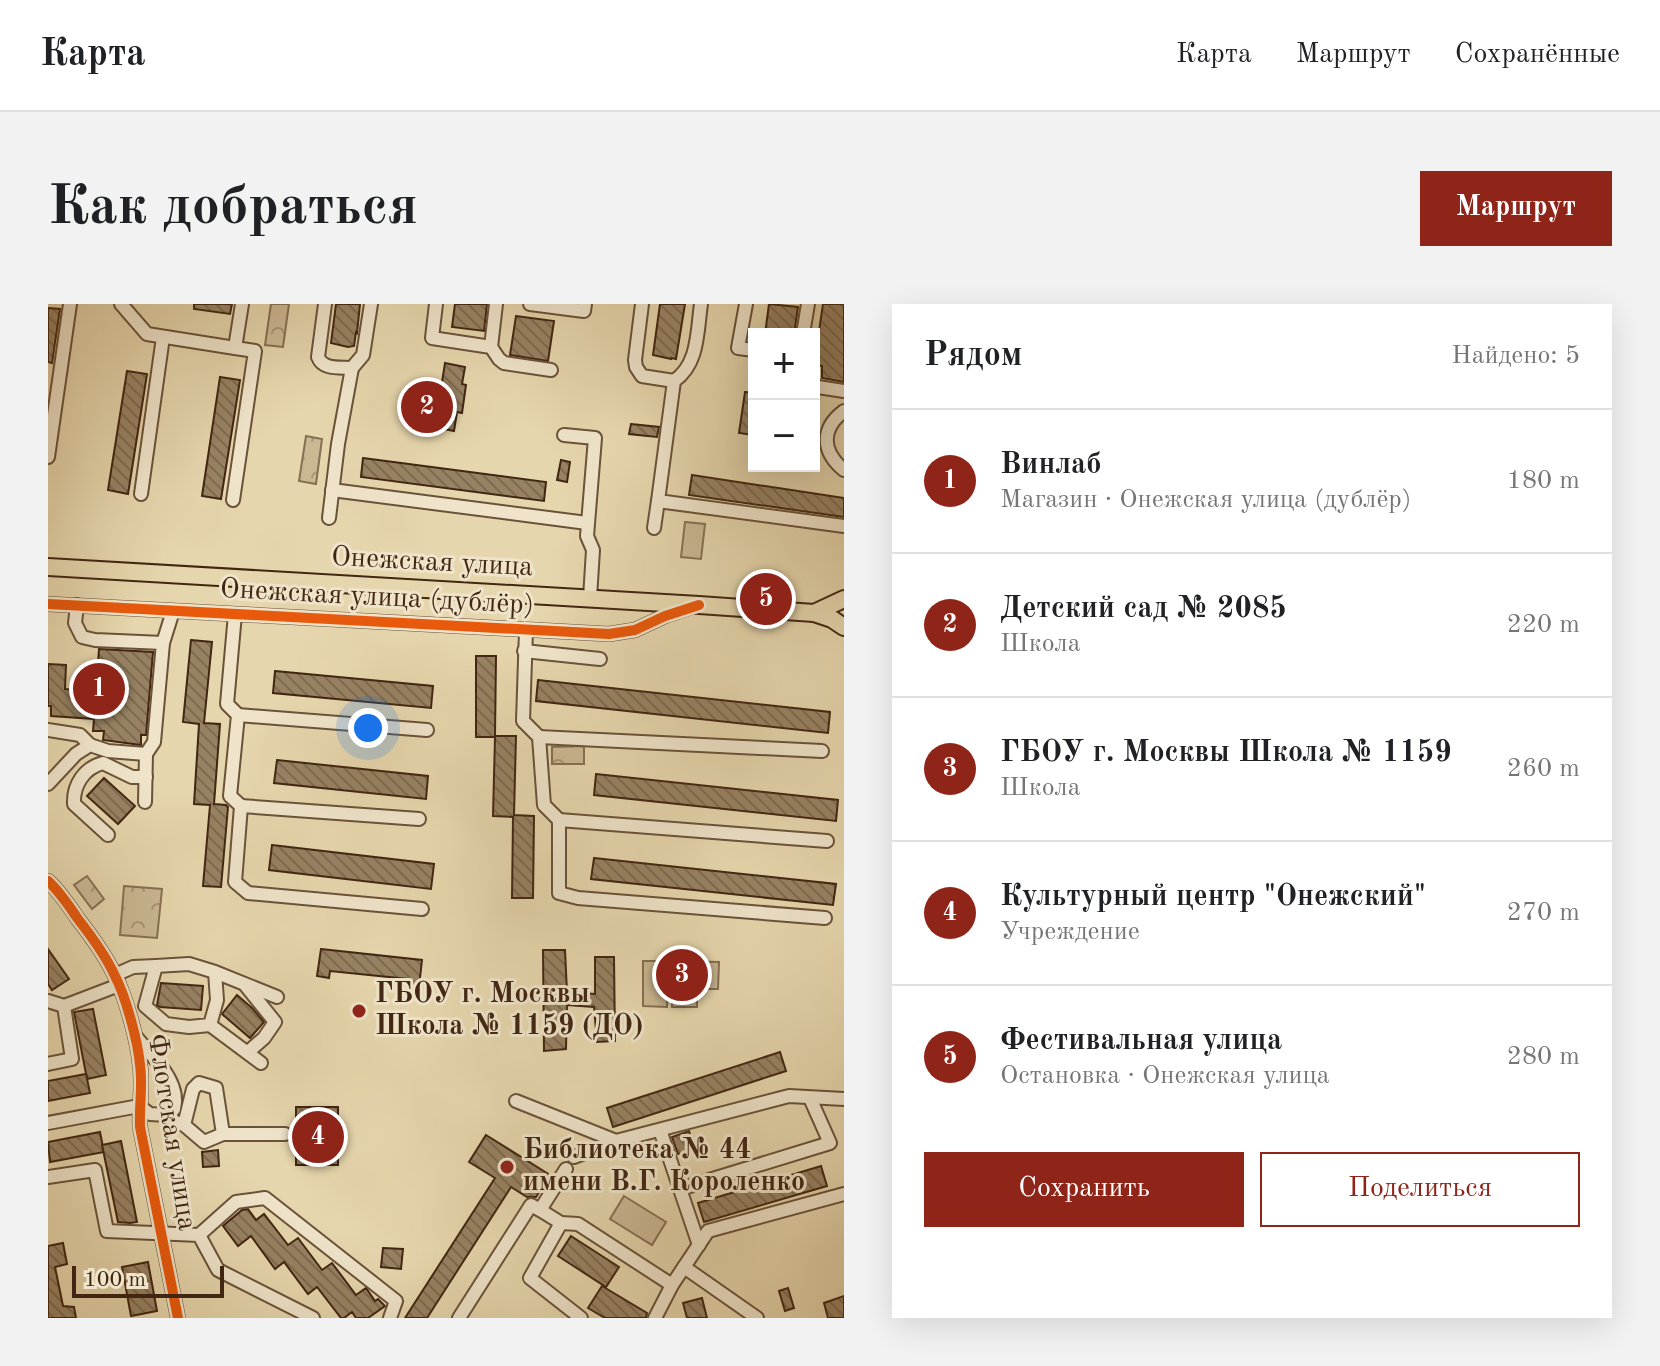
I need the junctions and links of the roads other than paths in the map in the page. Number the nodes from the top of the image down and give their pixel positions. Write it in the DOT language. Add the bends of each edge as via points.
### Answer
graph roads {
  1 [pos="70,304"];
  2 [pos="121,304"];
  3 [pos="242,304"];
  4 [pos="325,304"];
  5 [pos="371,304"];
  6 [pos="436,304"];
  7 [pos="496,304"];
  8 [pos="530,304"];
  9 [pos="585,304"];
  10 [pos="642,304"];
  11 [pos="701,304"];
  12 [pos="746,304"];
  13 [pos="808,304"];
  14 [pos="804,328"];
  15 [pos="163,337"];
  16 [pos="432,338"];
  17 [pos="491,347"];
  18 [pos="235,348"];
  19 [pos="748,349"];
  20 [pos="430,353"];
  21 [pos="352,368"];
  22 [pos="551,370"];
  23 [pos="674,381"];
  24 [pos="820,387"];
  25 [pos="844,391"];
  26 [pos="844,411"];
  27 [pos="564,435"];
  28 [pos="820,441"];
  29 [pos="48,457"];
  30 [pos="844,470"];
  31 [pos="332,490"];
  32 [pos="141,494"];
  33 [pos="233,500"];
  34 [pos="658,501"];
  35 [pos="329,518"];
  36 [pos="587,523"];
  37 [pos="844,526"];
  38 [pos="654,528"];
  39 [pos="48,567"];
  40 [pos="590,598"];
  41 [pos="844,599"];
  42 [pos="48,604"];
  43 [pos="77,605"];
  44 [pos="699,605"];
  45 [pos="173,611"];
  46 [pos="814,613"];
  47 [pos="235,614"];
  48 [pos="844,627"];
  49 [pos="526,630"];
  50 [pos="163,643"];
  51 [pos="524,651"];
  52 [pos="600,659"];
  53 [pos="238,715"];
  54 [pos="48,730"];
  55 [pos="427,730"];
  56 [pos="539,737"];
  57 [pos="90,745"];
  58 [pos="822,751"];
  59 [pos="146,754"];
  60 [pos="146,777"];
  61 [pos="48,784"];
  62 [pos="145,802"];
  63 [pos="241,806"];
  64 [pos="419,819"];
  65 [pos="559,820"];
  66 [pos="108,835"];
  67 [pos="827,841"];
  68 [pos="48,881"];
  69 [pos="422,909"];
  70 [pos="825,918"];
  71 [pos="156,966"];
  72 [pos="215,972"];
  73 [pos="117,980"];
  74 [pos="244,983"];
  75 [pos="277,997"];
  76 [pos="48,1001"];
  77 [pos="64,1006"];
  78 [pos="210,1025"];
  79 [pos="133,1032"];
  80 [pos="248,1052"];
  81 [pos="261,1063"];
  82 [pos="48,1064"];
  83 [pos="810,1098"];
  84 [pos="844,1099"];
  85 [pos="516,1101"];
  86 [pos="139,1106"];
  87 [pos="168,1115"];
  88 [pos="48,1123"];
  89 [pos="184,1125"];
  90 [pos="660,1130"];
  91 [pos="223,1134"];
  92 [pos="285,1134"];
  93 [pos="616,1141"];
  94 [pos="574,1157"];
  95 [pos="566,1169"];
  96 [pos="48,1177"];
  97 [pos="680,1189"];
  98 [pos="844,1194"];
  99 [pos="540,1210"];
  100 [pos="561,1223"];
  101 [pos="161,1232"];
  102 [pos="199,1235"];
  103 [pos="699,1245"];
  104 [pos="684,1267"];
  105 [pos="672,1285"];
  106 [pos="663,1303"];
  107 [pos="178,1318"];
  108 [pos="313,1318"];
  109 [pos="390,1318"];
  110 [pos="459,1318"];
  111 [pos="581,1318"];
  112 [pos="655,1318"];
  113 [pos="669,1318"];
  114 [pos="757,1318"];
  1 -- 29 [label="street"];
  2 -- 15 [label="street" via="147,334"];
  3 -- 18 [label="street"];
  4 -- 21 [label="street" via="320,363"];
  5 -- 21 [label="street" via="363,355"];
  6 -- 16 [label="street"];
  7 -- 17 [label="street"];
  8 -- 9 [label="street" via="584,311"];
  10 -- 23 [label="street" via="636,367 642,376"];
  11 -- 23 [label="street" via="694,356"];
  12 -- 19 [label="street" via="738,348"];
  13 -- 14 [label="street"];
  15 -- 18 [label="street"];
  15 -- 32 [label="street"];
  16 -- 17 [label="street"];
  16 -- 20 [label="street"];
  17 -- 22 [label="street" via="504,363"];
  18 -- 33 [label="street" via="255,351"];
  21 -- 31 [label="street"];
  23 -- 34 [label="street"];
  24 -- 25 [label="street"];
  26 -- 28 [label="street"];
  27 -- 36 [label="street" via="595,438"];
  28 -- 30 [label="street"];
  31 -- 35 [label="street"];
  31 -- 36 [label="street"];
  34 -- 37 [label="street"];
  34 -- 38 [label="street"];
  36 -- 40 [label="street" via="593,550"];
  39 -- 40 [label="main road, Онежская улица"];
  40 -- 44 [label="main road, Онежская улица"];
  41 -- 46 [label="main road, Онежская улица"];
  42 -- 43 [label="street, Онежская улица (дублёр)"];
  43 -- 45 [label="street, Онежская улица (дублёр)"];
  43 -- 50 [label="street" via="75,623 82,637"];
  44 -- 46 [label="main road, Онежская улица"];
  44 -- 49 [label="street, Онежская улица (дублёр)" via="635,630 609,634"];
  45 -- 47 [label="street, Онежская улица (дублёр)"];
  45 -- 50 [label="street"];
  46 -- 48 [label="main road, Онежская улица"];
  47 -- 49 [label="street, Онежская улица (дублёр)"];
  47 -- 53 [label="street" via="227,704"];
  49 -- 51 [label="street"];
  50 -- 59 [label="street" via="154,742"];
  51 -- 52 [label="street"];
  51 -- 56 [label="street" via="523,721"];
  53 -- 55 [label="street"];
  53 -- 63 [label="street" via="230,796"];
  54 -- 57 [label="street" via="80,735"];
  56 -- 58 [label="street"];
  56 -- 65 [label="street" via="544,805"];
  57 -- 59 [label="street"];
  57 -- 61 [label="street"];
  59 -- 60 [label="street"];
  60 -- 62 [label="street"];
  60 -- 66 [label="street" via="132,777 103,763 78,782 74,804"];
  63 -- 64 [label="street"];
  63 -- 69 [label="street" via="235,882 248,893"];
  65 -- 67 [label="street"];
  65 -- 70 [label="street" via="559,893"];
  68 -- 73 [label="street, Флотская улица"];
  71 -- 72 [label="street" via="189,964"];
  71 -- 73 [label="street" via="133,967"];
  71 -- 78 [label="street" via="145,1006 166,1024"];
  72 -- 74 [label="street"];
  72 -- 78 [label="street" via="217,1000"];
  73 -- 77 [label="street"];
  73 -- 79 [label="street, Флотская улица"];
  74 -- 75 [label="street"];
  74 -- 80 [label="street" via="275,1022"];
  76 -- 77 [label="street"];
  77 -- 82 [label="street" via="72,1059"];
  78 -- 80 [label="street"];
  79 -- 86 [label="street, Флотская улица" via="141,1068"];
  79 -- 87 [label="street, Флотская улица" via="175,1090 176,1105"];
  80 -- 81 [label="street"];
  83 -- 84 [label="street"];
  83 -- 90 [label="street" via="789,1096"];
  83 -- 97 [label="street" via="830,1143"];
  85 -- 93 [label="street"];
  86 -- 87 [label="street, Флотская улица" via="150,1114"];
  86 -- 88 [label="street"];
  86 -- 101 [label="street, Флотская улица"];
  87 -- 89 [label="street"];
  89 -- 91 [label="street" via="204,1142"];
  89 -- 91 [label="street" via="199,1083 216,1088"];
  90 -- 93 [label="street"];
  90 -- 97 [label="street"];
  91 -- 92 [label="street"];
  93 -- 94 [label="street"];
  95 -- 99 [label="street"];
  96 -- 101 [label="street" via="95,1170 107,1231"];
  97 -- 103 [label="street"];
  98 -- 103 [label="street" via="708,1231"];
  99 -- 100 [label="street"];
  99 -- 110 [label="street" via="531,1205"];
  100 -- 105 [label="street" via="578,1224"];
  100 -- 111 [label="street" via="530,1278"];
  101 -- 102 [label="street"];
  101 -- 107 [label="street, Флотская улица"];
  102 -- 108 [label="street" via="218,1270"];
  102 -- 109 [label="street" via="236,1202 265,1198 396,1301"];
  103 -- 104 [label="street"];
  104 -- 105 [label="street"];
  104 -- 114 [label="street"];
  105 -- 106 [label="street"];
  106 -- 112 [label="street"];
  106 -- 113 [label="street"];
}
